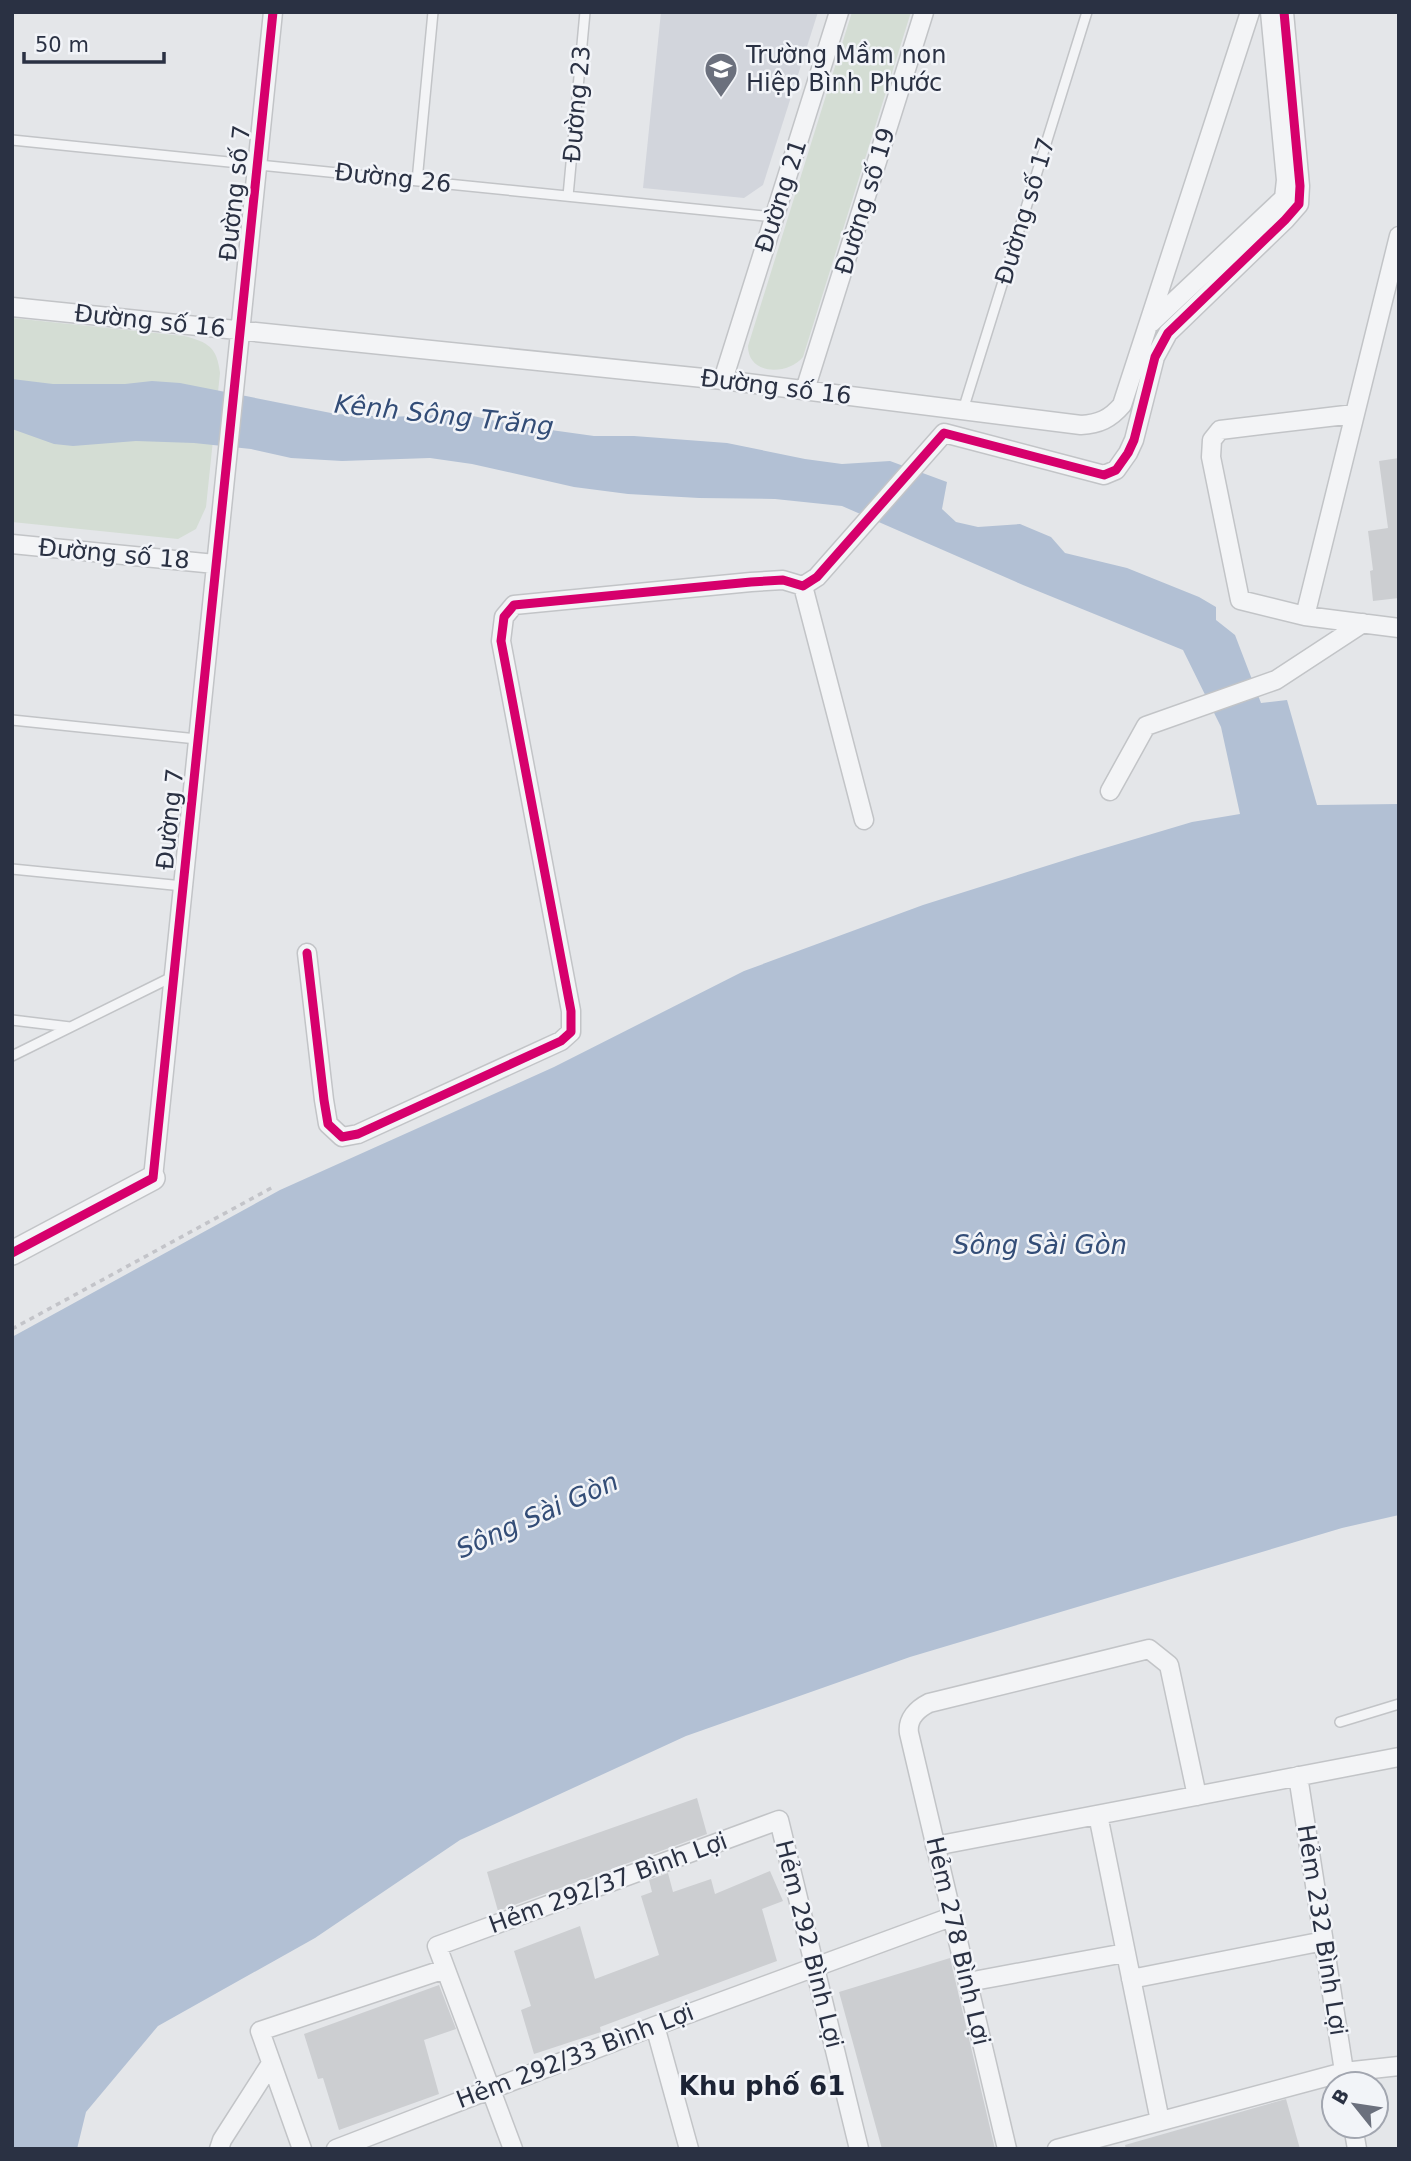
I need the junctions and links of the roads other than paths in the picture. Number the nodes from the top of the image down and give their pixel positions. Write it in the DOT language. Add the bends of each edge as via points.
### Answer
graph roads {
  1 [pos="273,12"];
  2 [pos="433,12"];
  3 [pos="585,12"];
  4 [pos="839,12"];
  5 [pos="924,12"];
  6 [pos="1087,12"];
  7 [pos="1250,12"];
  8 [pos="1270,12"];
  9 [pos="1284,12"];
  10 [pos="12,140"];
  11 [pos="258,165"];
  12 [pos="417,181"];
  13 [pos="568,196"];
  14 [pos="774,217"];
  15 [pos="1399,236"];
  16 [pos="12,307"];
  17 [pos="1149,325"];
  18 [pos="240,330"];
  19 [pos="723,380"];
  20 [pos="805,390"];
  21 [pos="963,410"];
  22 [pos="1354,414"];
  23 [pos="225,464"];
  24 [pos="12,544"];
  25 [pos="215,564"];
  26 [pos="803,586"];
  27 [pos="1305,616"];
  28 [pos="1363,623"];
  29 [pos="1399,628"];
  30 [pos="12,720"];
  31 [pos="197,739"];
  32 [pos="1110,791"];
  33 [pos="864,820"];
  34 [pos="12,869"];
  35 [pos="183,886"];
  36 [pos="307,953"];
  37 [pos="174,976"];
  38 [pos="12,1020"];
  39 [pos="71,1027"];
  40 [pos="12,1056"];
  41 [pos="153,1178"];
  42 [pos="12,1253"];
  43 [pos="1399,1704"];
  44 [pos="1340,1722"];
  45 [pos="1399,1757"];
  46 [pos="1298,1776"];
  47 [pos="1197,1796"];
  48 [pos="1098,1815"];
  49 [pos="779,1820"];
  50 [pos="936,1846"];
  51 [pos="951,1917"];
  52 [pos="1324,1941"];
  53 [pos="1125,1953"];
  54 [pos="815,1966"];
  55 [pos="445,1969"];
  56 [pos="1131,1979"];
  57 [pos="968,1982"];
  58 [pos="655,2026"];
  59 [pos="271,2065"];
  60 [pos="1399,2066"];
  61 [pos="1344,2070"];
  62 [pos="1381,2070"];
  63 [pos="1320,2084"];
  64 [pos="491,2088"];
  65 [pos="1160,2121"];
  66 [pos="219,2149"];
  67 [pos="302,2149"];
  68 [pos="336,2149"];
  69 [pos="513,2149"];
  70 [pos="689,2149"];
  71 [pos="859,2149"];
  72 [pos="1007,2149"];
  73 [pos="1057,2149"];
  1 -- 11 [label="street, Đường số 7"];
  2 -- 12 [label="lane"];
  3 -- 13 [label="lane, Đường 23"];
  4 -- 14 [label="street, Đường 21"];
  5 -- 20 [label="street, Đường số 19"];
  6 -- 21 [label="lane, Đường số 17"];
  7 -- 17 [label="street, Đường số 16"];
  8 -- 17 [label="street" via="1284,198"];
  9 -- 26 [label="street" via="1299,204 1168,333 1155,357 1134,440 1116,470 1104,475 944,433 817,577"];
  10 -- 11 [label="lane, Đường 26"];
  11 -- 12 [label="lane, Đường 26"];
  11 -- 18 [label="street, Đường số 7"];
  12 -- 13 [label="lane, Đường 26"];
  13 -- 14 [label="lane, Đường 26"];
  14 -- 19 [label="street, Đường 21"];
  15 -- 22 [label="street"];
  16 -- 18 [label="street, Đường số 16"];
  17 -- 21 [label="street, Đường số 16" via="1122,405 1112,417 1081,425"];
  18 -- 19 [label="street, Đường số 16"];
  18 -- 23 [label="street, Đường số 7"];
  19 -- 20 [label="street, Đường số 16"];
  20 -- 21 [label="street, Đường số 16"];
  22 -- 27 [label="street"];
  22 -- 27 [label="street" via="1220,430 1212,440 1211,457 1240,600"];
  23 -- 25 [label="street, Đường 7"];
  24 -- 25 [label="street, Đường số 18"];
  25 -- 31 [label="street, Đường 7"];
  26 -- 33 [label="street"];
  26 -- 36 [label="street" via="783,580 751,582 514,606 504,617 501,641 571,1011 571,1032 561,1041 359,1134 342,1137 328,1124"];
  27 -- 28 [label="street"];
  28 -- 29 [label="street"];
  28 -- 32 [label="street" via="1276,681 1146,726"];
  30 -- 31 [label="lane"];
  31 -- 35 [label="street, Đường 7"];
  34 -- 35 [label="lane"];
  35 -- 37 [label="street, Đường 7"];
  37 -- 39 [label="lane"];
  37 -- 41 [label="street, Đường 7"];
  38 -- 39 [label="lane"];
  39 -- 40 [label="lane"];
  41 -- 42 [label="street"];
  43 -- 44 [label="lane"];
  45 -- 46 [label="street"];
  46 -- 47 [label="street"];
  46 -- 52 [label="street, Hẻm 232 Bình Lợi"];
  47 -- 48 [label="street"];
  47 -- 50 [label="street, Hẻm 278 Bình Lợi" via="1169,1665 1149,1649 929,1703 916,1711 908,1733"];
  48 -- 50 [label="street"];
  48 -- 53 [label="street"];
  49 -- 54 [label="street, Hẻm 292 Bình Lợi"];
  49 -- 55 [label="street, Hẻm 292/37 Bình Lợi" via="437,1946"];
  50 -- 51 [label="street, Hẻm 278 Bình Lợi"];
  51 -- 54 [label="street, Hẻm 292/33 Bình Lợi"];
  51 -- 57 [label="street, Hẻm 278 Bình Lợi"];
  52 -- 56 [label="street"];
  52 -- 61 [label="street, Hẻm 232 Bình Lợi"];
  53 -- 56 [label="street"];
  53 -- 57 [label="street"];
  54 -- 58 [label="street, Hẻm 292/33 Bình Lợi"];
  54 -- 71 [label="street, Hẻm 292 Bình Lợi"];
  55 -- 59 [label="street" via="260,2031"];
  55 -- 64 [label="street"];
  56 -- 65 [label="street"];
  57 -- 72 [label="street, Hẻm 278 Bình Lợi"];
  58 -- 64 [label="street, Hẻm 292/33 Bình Lợi"];
  58 -- 70 [label="street"];
  59 -- 66 [label="street"];
  59 -- 67 [label="street"];
  60 -- 62 [label="street"];
  63 -- 65 [label="street"];
  64 -- 68 [label="street, Hẻm 292/33 Bình Lợi"];
  64 -- 69 [label="street"];
  65 -- 73 [label="street"];
}
